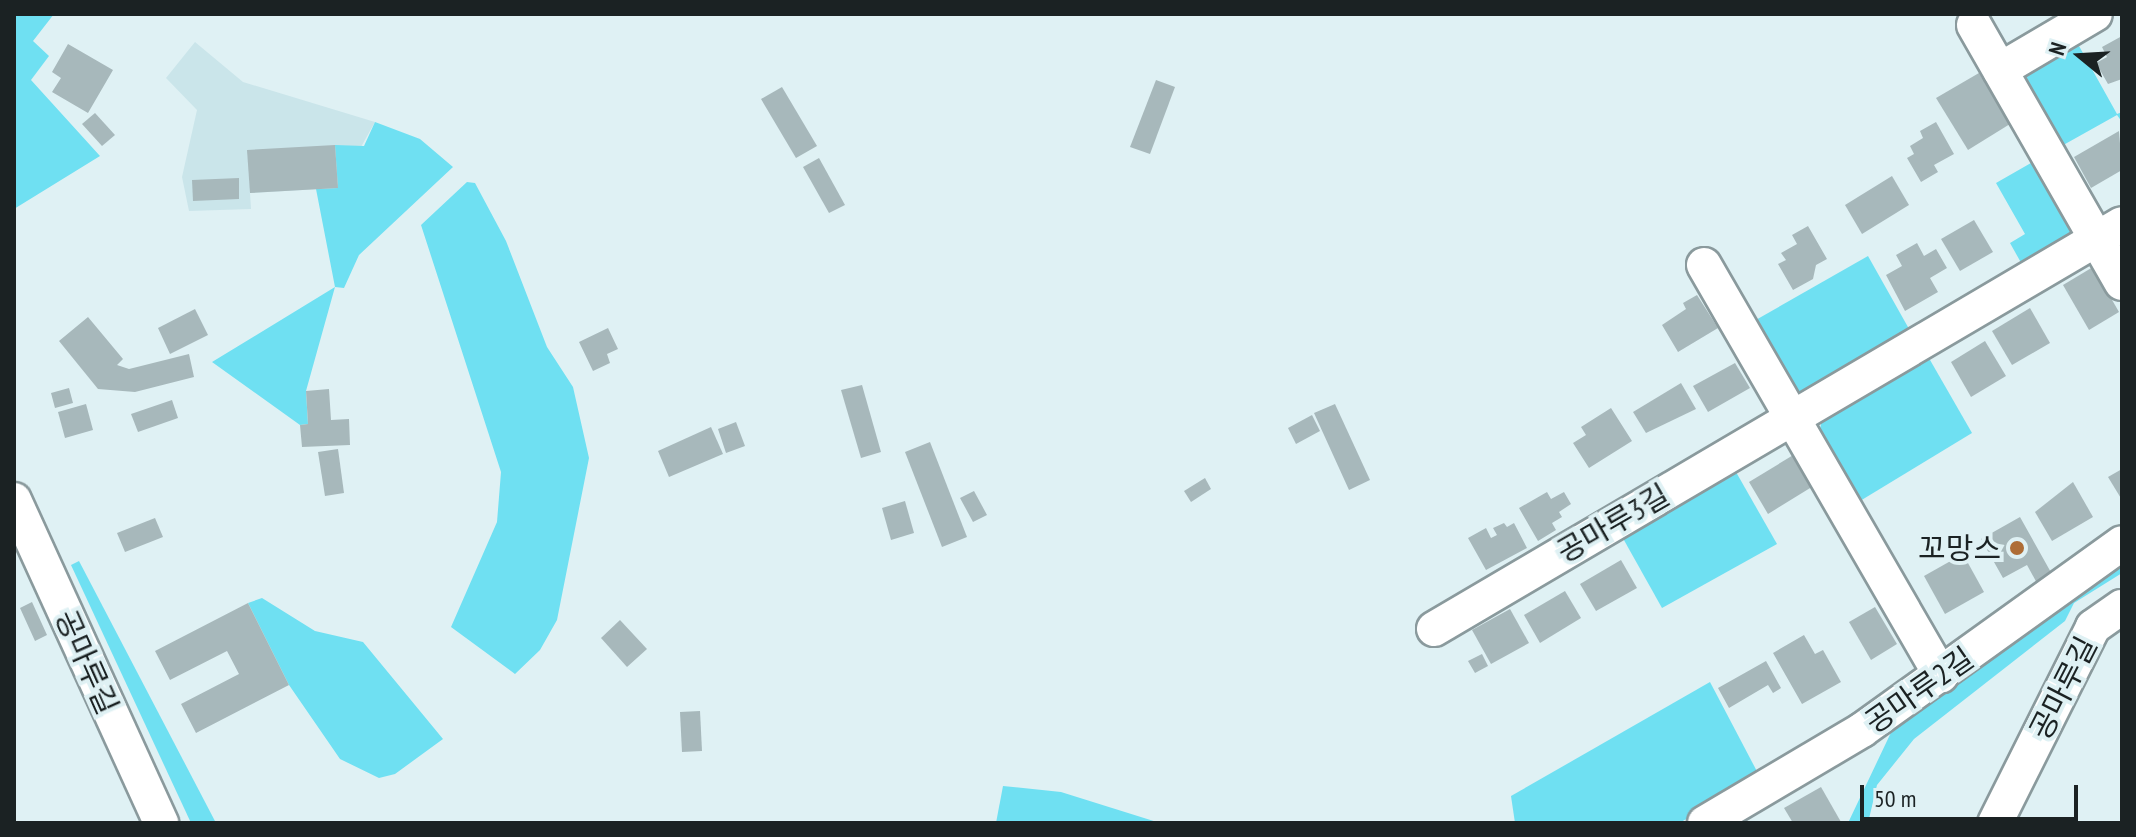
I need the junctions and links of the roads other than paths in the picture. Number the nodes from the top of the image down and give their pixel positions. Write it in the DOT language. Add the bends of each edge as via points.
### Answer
graph roads {
  1 [pos="2095,14"];
  2 [pos="1974,25"];
  3 [pos="2000,70"];
  4 [pos="2110,232"];
  5 [pos="1704,265"];
  6 [pos="2122,283"];
  7 [pos="1792,418"];
  8 [pos="14,500"];
  9 [pos="2122,543"];
  10 [pos="2122,607"];
  11 [pos="1434,629"];
  12 [pos="1941,676"];
  13 [pos="161,823"];
  14 [pos="1705,823"];
  15 [pos="1995,823"];
  1 -- 3 [label="street"];
  2 -- 3 [label="street"];
  3 -- 4 [label="street"];
  4 -- 6 [label="street"];
  4 -- 7 [label="street, 공마루3길"];
  5 -- 7 [label="street"];
  7 -- 11 [label="street, 공마루3길"];
  7 -- 12 [label="street"];
  8 -- 13 [label="street, 공마루길"];
  9 -- 12 [label="street, 공마루2길"];
  10 -- 15 [label="street, 공마루길" via="2093,627"];
  12 -- 14 [label="street, 공마루2길" via="1862,730"];
}
